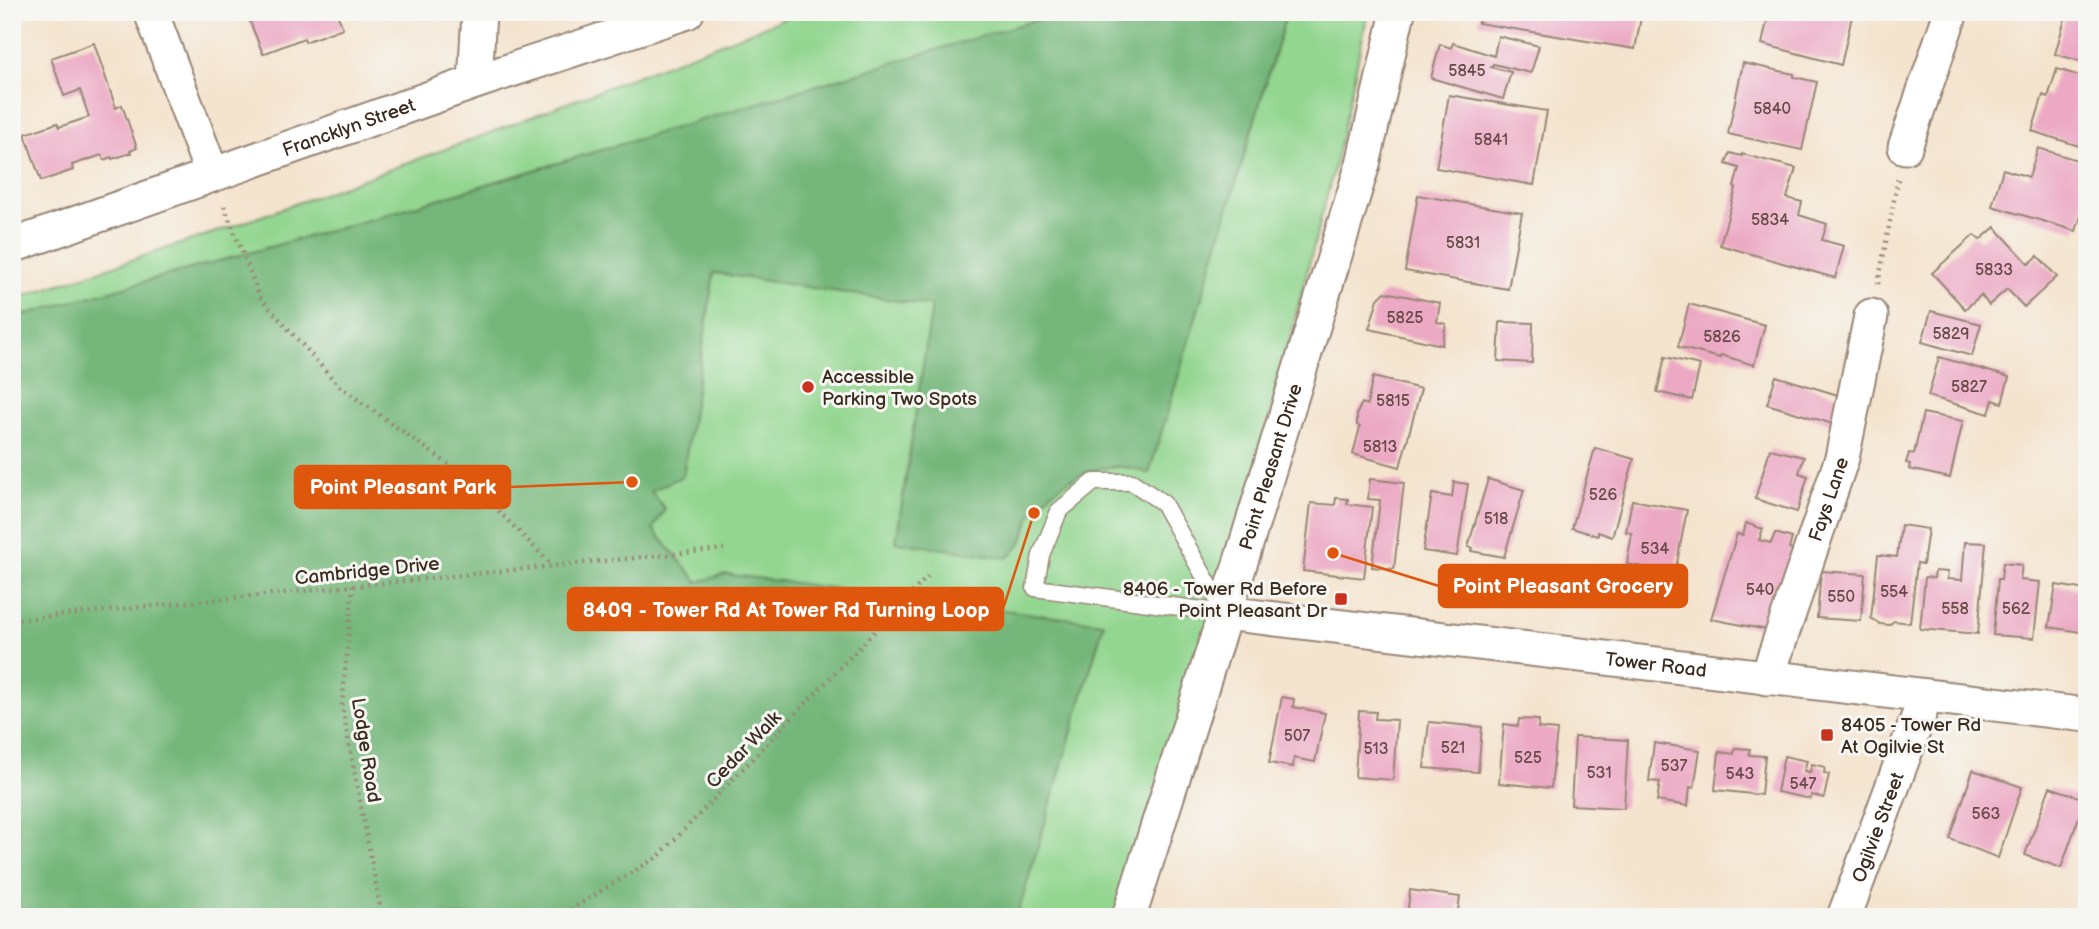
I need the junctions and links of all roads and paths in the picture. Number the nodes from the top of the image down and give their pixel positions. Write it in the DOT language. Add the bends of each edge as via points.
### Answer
graph roads {
  1 [pos="151,12"];
  2 [pos="479,12"];
  3 [pos="687,12"];
  4 [pos="1398,12"];
  5 [pos="1951,12"];
  6 [pos="475,82"];
  7 [pos="1905,147"];
  8 [pos="212,174"];
  9 [pos="12,246"];
  10 [pos="1871,316"];
  11 [pos="724,549"];
  12 [pos="552,565"];
  13 [pos="929,575"];
  14 [pos="353,585"];
  15 [pos="1225,613"];
  16 [pos="12,620"];
  17 [pos="1767,678"];
  18 [pos="1926,696"];
  19 [pos="2087,715"];
  20 [pos="382,917"];
  21 [pos="558,917"];
  22 [pos="1129,917"];
  23 [pos="1844,917"];
  1 -- 8 [label="street"];
  2 -- 6 [label="street"];
  3 -- 6 [label="street, Francklyn Street"];
  4 -- 15 [label="street, Point Pleasant Drive" via="1363,164"];
  5 -- 7 [label="street"];
  6 -- 8 [label="street, Francklyn Street"];
  7 -- 10 [label="path"];
  8 -- 9 [label="street, Francklyn Street"];
  8 -- 12 [label="path" via="260,297 339,386 463,474"];
  10 -- 17 [label="street, Fays Lane" via="1842,458"];
  11 -- 12 [label="path, Cambridge Drive"];
  12 -- 14 [label="path, Cambridge Drive"];
  13 -- 21 [label="path, Cedar Walk" via="659,856"];
  14 -- 16 [label="path, Cambridge Drive"];
  14 -- 20 [label="path, Lodge Road" via="342,706"];
  15 -- 15 [label="lane" via="1035,588 1041,555 1059,511 1094,482 1132,482 1164,503"];
  15 -- 17 [label="street, Tower Road"];
  15 -- 22 [label="street, Point Pleasant Drive"];
  17 -- 18 [label="street, Tower Road"];
  18 -- 19 [label="street, Tower Road"];
  18 -- 23 [label="street, Ogilvie Street"];
}
